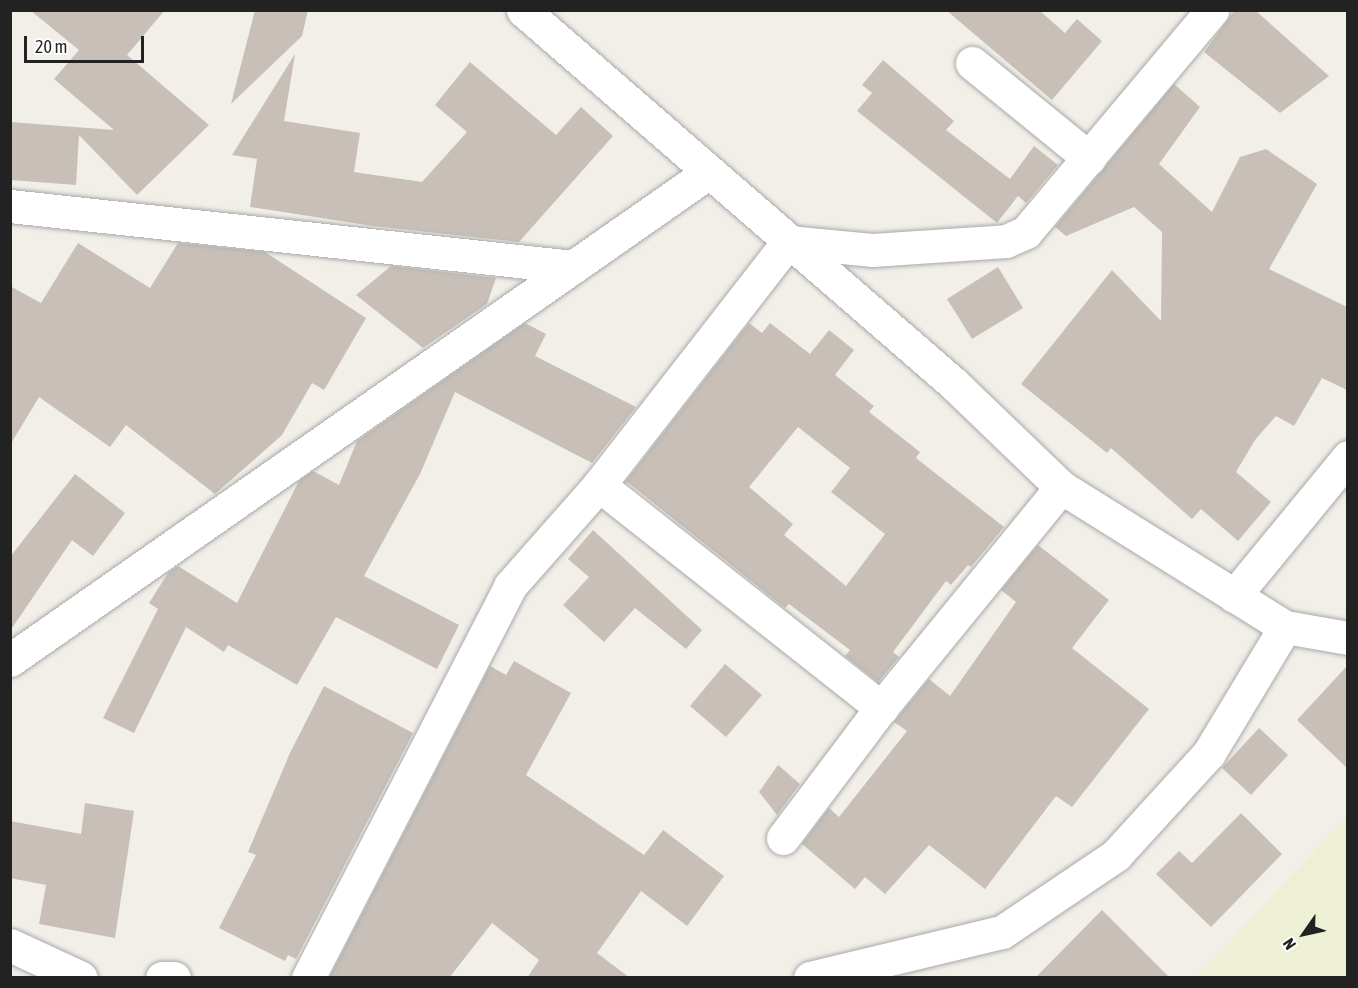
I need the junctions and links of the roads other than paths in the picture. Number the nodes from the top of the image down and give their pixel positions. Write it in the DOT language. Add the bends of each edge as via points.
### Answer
graph roads {
  1 [pos="523,10"];
  2 [pos="1212,10"];
  3 [pos="972,63"];
  4 [pos="1089,158"];
  5 [pos="709,172"];
  6 [pos="10,206"];
  7 [pos="789,242"];
  8 [pos="573,267"];
  9 [pos="1347,458"];
  10 [pos="599,485"];
  11 [pos="1061,487"];
  12 [pos="1234,596"];
  13 [pos="1285,627"];
  14 [pos="1347,638"];
  15 [pos="10,660"];
  16 [pos="881,708"];
  17 [pos="783,838"];
  18 [pos="10,945"];
  19 [pos="81,978"];
  20 [pos="162,978"];
  21 [pos="174,978"];
  22 [pos="308,978"];
  23 [pos="810,978"];
  1 -- 5 [label="street"];
  2 -- 4 [label="street"];
  3 -- 4 [label="street"];
  4 -- 7 [label="street" via="1026,232 1005,241 872,250"];
  5 -- 7 [label="street"];
  5 -- 8 [label="street"];
  6 -- 8 [label="street"];
  7 -- 10 [label="street"];
  7 -- 11 [label="street" via="954,384"];
  8 -- 15 [label="street"];
  9 -- 12 [label="street"];
  10 -- 16 [label="street"];
  10 -- 22 [label="street" via="510,586"];
  11 -- 12 [label="street"];
  11 -- 16 [label="street"];
  12 -- 13 [label="street"];
  13 -- 14 [label="street"];
  13 -- 23 [label="street" via="1209,753 1116,855 1002,932"];
  16 -- 17 [label="street"];
  18 -- 19 [label="street"];
  20 -- 21 [label="street"];
}
